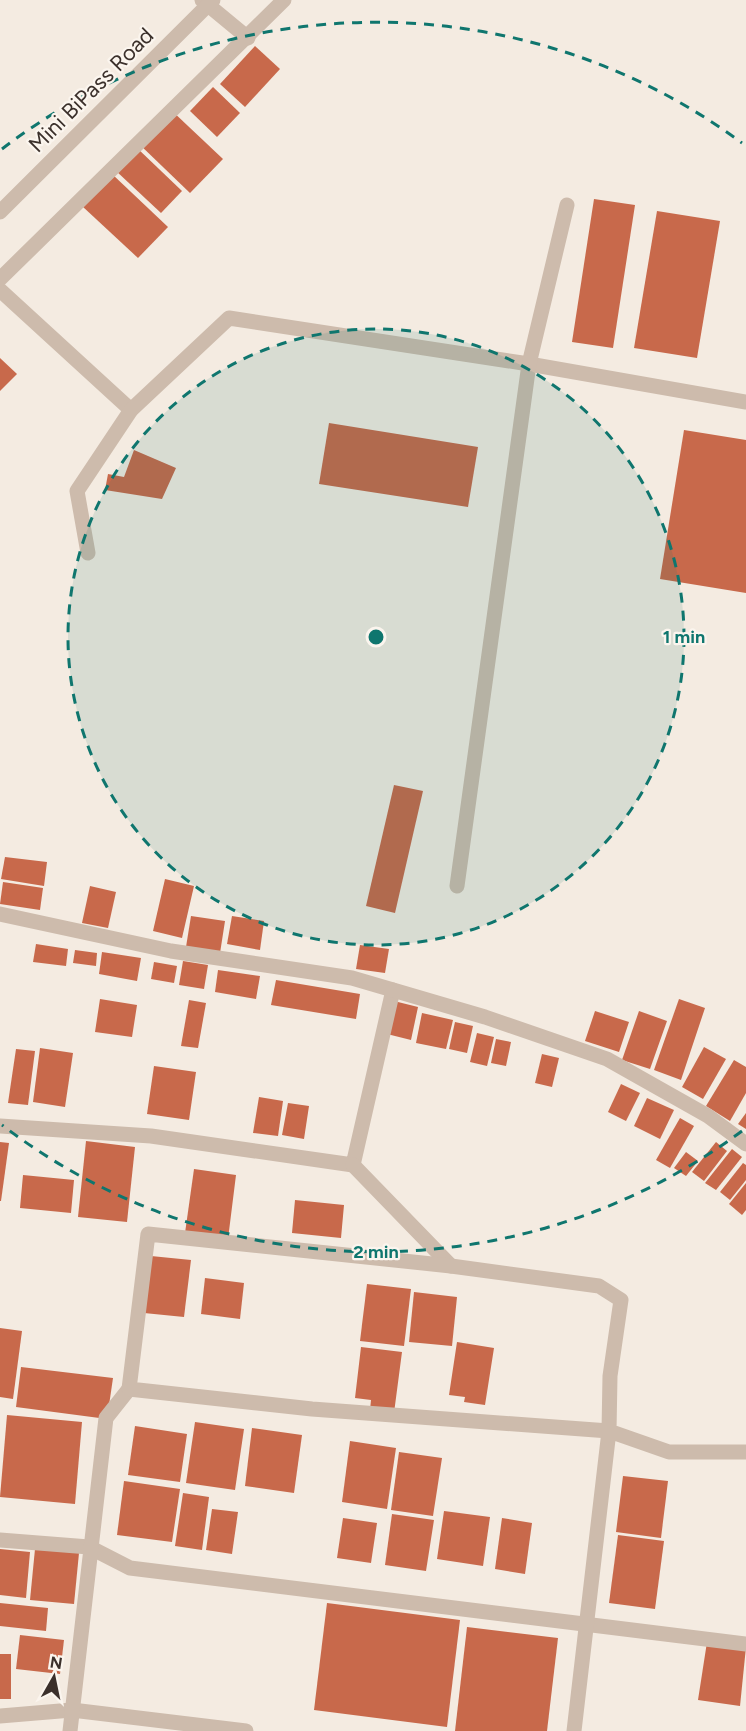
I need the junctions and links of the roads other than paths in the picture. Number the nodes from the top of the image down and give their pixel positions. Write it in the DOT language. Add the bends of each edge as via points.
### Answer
graph roads {
  1 [pos="284,0"];
  2 [pos="207,2"];
  3 [pos="248,38"];
  4 [pos="567,205"];
  5 [pos="0,212"];
  6 [pos="0,279"];
  7 [pos="0,290"];
  8 [pos="528,364"];
  9 [pos="746,402"];
  10 [pos="131,410"];
  11 [pos="88,553"];
  12 [pos="457,886"];
  13 [pos="0,914"];
  14 [pos="393,990"];
  15 [pos="0,1126"];
  16 [pos="746,1144"];
  17 [pos="353,1165"];
  18 [pos="451,1266"];
  19 [pos="129,1389"];
  20 [pos="609,1431"];
  21 [pos="746,1452"];
  22 [pos="0,1540"];
  23 [pos="89,1546"];
  24 [pos="586,1624"];
  25 [pos="746,1644"];
  26 [pos="72,1710"];
  27 [pos="0,1716"];
  28 [pos="70,1731"];
  29 [pos="246,1731"];
  30 [pos="574,1731"];
  1 -- 3 [label="street"];
  2 -- 3 [label="street"];
  2 -- 5 [label="street, Mini BiPass Road"];
  3 -- 6 [label="street"];
  4 -- 8 [label="street"];
  7 -- 10 [label="street"];
  8 -- 9 [label="street"];
  8 -- 10 [label="street" via="229,318"];
  8 -- 12 [label="street"];
  10 -- 11 [label="street" via="77,491"];
  13 -- 14 [label="street" via="171,951 352,978"];
  14 -- 16 [label="street" via="607,1059 708,1116"];
  14 -- 17 [label="street"];
  15 -- 17 [label="street" via="151,1136"];
  17 -- 18 [label="street"];
  18 -- 19 [label="street" via="148,1234"];
  18 -- 20 [label="street" via="599,1286 621,1300 610,1376"];
  19 -- 20 [label="street" via="312,1409"];
  19 -- 23 [label="street" via="106,1418"];
  20 -- 21 [label="street" via="669,1452"];
  20 -- 24 [label="street"];
  22 -- 23 [label="street"];
  23 -- 24 [label="street" via="130,1568"];
  23 -- 26 [label="street"];
  24 -- 25 [label="street"];
  24 -- 30 [label="street"];
  26 -- 27 [label="street"];
  26 -- 28 [label="street"];
  26 -- 29 [label="street"];
}
